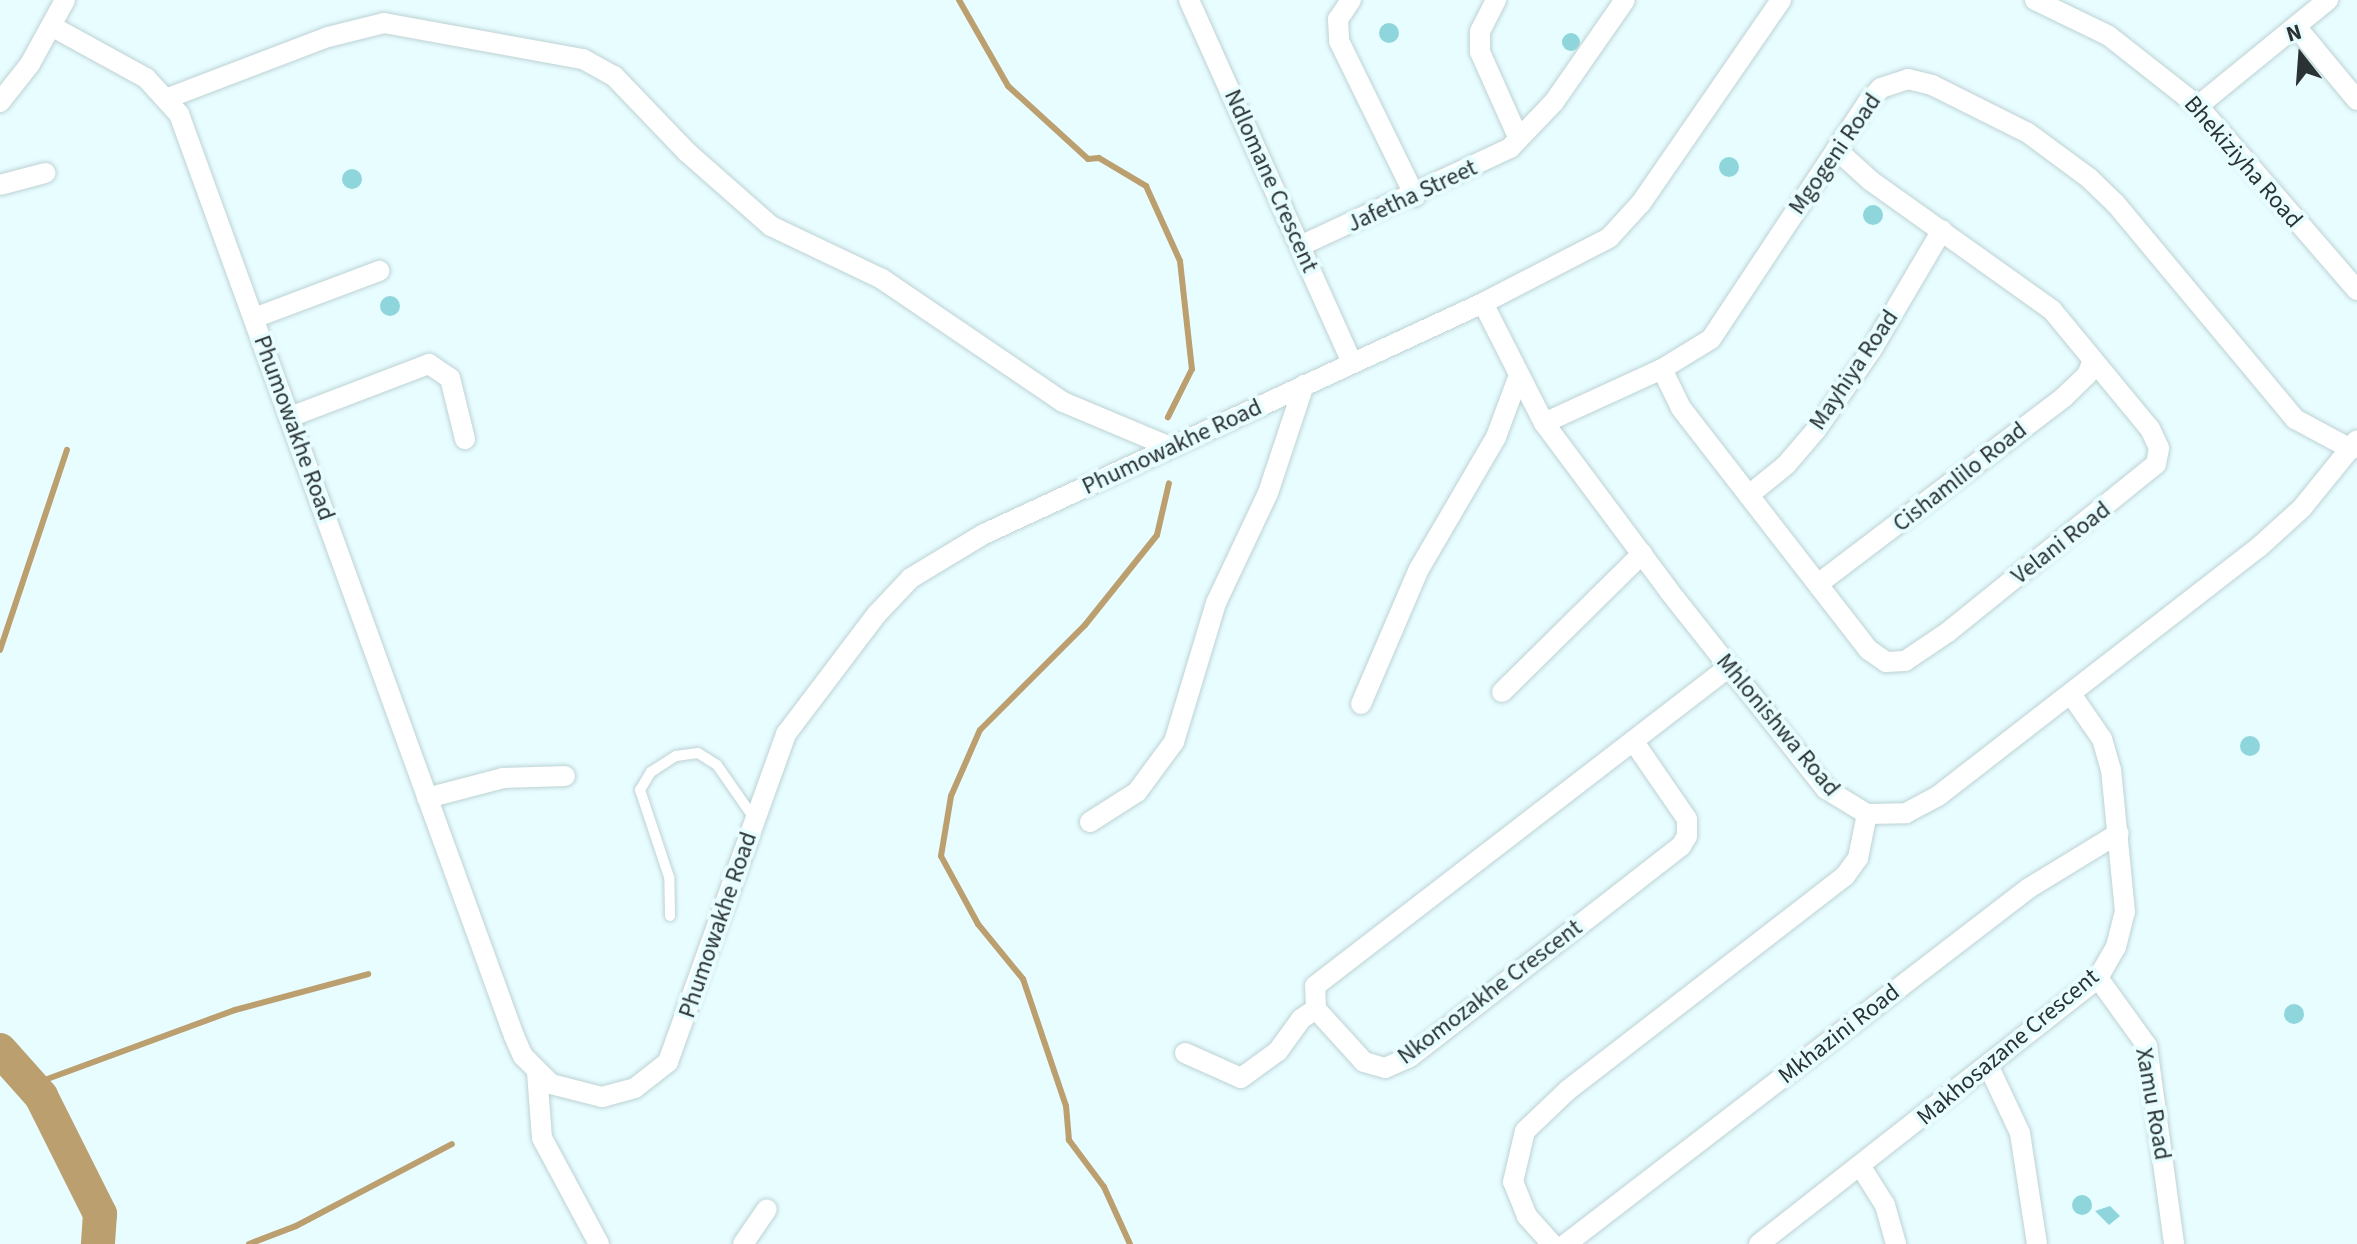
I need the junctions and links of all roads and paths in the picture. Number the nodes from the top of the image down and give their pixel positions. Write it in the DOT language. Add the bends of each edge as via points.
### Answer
graph roads {
  1 [pos="65,0"];
  2 [pos="1351,0"];
  3 [pos="1496,0"];
  4 [pos="1625,0"];
  5 [pos="1781,0"];
  6 [pos="2035,0"];
  7 [pos="2328,0"];
  8 [pos="1195,4"];
  9 [pos="53,27"];
  10 [pos="2298,29"];
  11 [pos="168,98"];
  12 [pos="2357,100"];
  13 [pos="0,102"];
  14 [pos="2198,106"];
  15 [pos="1519,139"];
  16 [pos="1836,149"];
  17 [pos="45,173"];
  18 [pos="0,185"];
  19 [pos="1415,196"];
  20 [pos="1942,230"];
  21 [pos="1300,246"];
  22 [pos="379,271"];
  23 [pos="2357,290"];
  24 [pos="1483,303"];
  25 [pos="254,318"];
  26 [pos="2093,360"];
  27 [pos="1352,363"];
  28 [pos="1662,369"];
  29 [pos="1519,375"];
  30 [pos="1304,385"];
  31 [pos="290,417"];
  32 [pos="1544,423"];
  33 [pos="465,439"];
  34 [pos="2354,445"];
  35 [pos="1170,447"];
  36 [pos="1749,495"];
  37 [pos="1642,554"];
  38 [pos="1818,584"];
  39 [pos="1729,667"];
  40 [pos="1502,692"];
  41 [pos="2071,694"];
  42 [pos="1361,704"];
  43 [pos="1634,742"];
  44 [pos="565,776"];
  45 [pos="427,798"];
  46 [pos="1867,814"];
  47 [pos="754,818"];
  48 [pos="1090,822"];
  49 [pos="2119,833"];
  50 [pos="670,916"];
  51 [pos="2098,978"];
  52 [pos="1316,1009"];
  53 [pos="1185,1053"];
  54 [pos="1988,1065"];
  55 [pos="537,1072"];
  56 [pos="1861,1167"];
  57 [pos="767,1209"];
  58 [pos="599,1244"];
  59 [pos="743,1244"];
  60 [pos="1552,1244"];
  61 [pos="1566,1244"];
  62 [pos="1759,1244"];
  63 [pos="1896,1244"];
  64 [pos="2037,1244"];
  65 [pos="2174,1244"];
  1 -- 9 [label="street"];
  2 -- 19 [label="street" via="1338,19 1339,41"];
  3 -- 15 [label="street" via="1480,31 1480,52"];
  4 -- 15 [label="street, Jafetha Street" via="1554,102"];
  5 -- 24 [label="street, Phumowakhe Road" via="1621,226 1595,247"];
  6 -- 14 [label="street, Bhekiziyha Road" via="2109,36"];
  7 -- 10 [label="street"];
  8 -- 21 [label="street, Ndlomane Crescent"];
  9 -- 11 [label="street, Phumowakhe Road" via="146,78"];
  9 -- 13 [label="street"];
  10 -- 12 [label="street"];
  10 -- 14 [label="street"];
  11 -- 25 [label="street, Phumowakhe Road" via="186,131"];
  11 -- 35 [label="street" via="328,37 384,23 583,59 614,76 687,152 771,226 882,279 1063,402"];
  14 -- 23 [label="street, Bhekiziyha Road"];
  15 -- 19 [label="street, Jafetha Street" via="1497,157"];
  16 -- 20 [label="street, Velani Road" via="1871,181"];
  16 -- 28 [label="street, Mgogeni Road" via="1721,328 1697,350"];
  16 -- 34 [label="street, Mgogeni Road" via="1876,92 1898,80 1932,85 2028,133 2116,204 2295,419"];
  17 -- 18 [label="street"];
  19 -- 21 [label="street, Jafetha Street"];
  20 -- 26 [label="street, Velani Road" via="2052,310"];
  20 -- 36 [label="street, Mayhiya Road" via="1872,349 1816,430 1786,465"];
  21 -- 27 [label="street, Ndlomane Crescent"];
  22 -- 25 [label="street"];
  24 -- 27 [label="street, Phumowakhe Road"];
  24 -- 29 [label="street, Mhlonishwa Road"];
  25 -- 31 [label="street, Phumowakhe Road"];
  26 -- 38 [label="street, Cishamlilo Road" via="2087,375 2063,398"];
  26 -- 38 [label="street, Velani Road" via="2150,429 2159,448 2149,473 1905,661 1886,662 1869,650"];
  27 -- 30 [label="street, Phumowakhe Road"];
  28 -- 32 [label="street, Mgogeni Road"];
  28 -- 36 [label="street, Velani Road" via="1681,408"];
  29 -- 32 [label="street, Mhlonishwa Road"];
  29 -- 42 [label="street" via="1496,437 1419,569"];
  30 -- 35 [label="street, Phumowakhe Road"];
  30 -- 48 [label="street" via="1268,493 1216,603 1174,742 1137,792"];
  31 -- 33 [label="street" via="429,364 450,378"];
  31 -- 45 [label="street, Phumowakhe Road"];
  32 -- 37 [label="street, Mhlonishwa Road"];
  34 -- 41 [label="street" via="2302,508 2259,547"];
  35 -- 47 [label="street, Phumowakhe Road" via="984,534 911,578 805,703 771,766"];
  36 -- 38 [label="street, Velani Road"];
  37 -- 39 [label="street, Mhlonishwa Road"];
  37 -- 40 [label="street"];
  39 -- 43 [label="street"];
  39 -- 46 [label="street, Mhlonishwa Road" via="1826,789"];
  41 -- 46 [label="street" via="1922,807 1887,816"];
  41 -- 49 [label="street, Makhosazane Crescent" via="2107,751"];
  43 -- 52 [label="street" via="1322,979 1312,994"];
  43 -- 52 [label="street, Nkomozakhe Crescent" via="1687,819 1681,846 1397,1064 1373,1068 1364,1062"];
  44 -- 45 [label="street" via="503,778"];
  45 -- 55 [label="street, Phumowakhe Road" via="514,1036"];
  46 -- 60 [label="street" via="1858,858 1845,876 1568,1090 1525,1131 1513,1182 1527,1216"];
  47 -- 50 [label="lane" via="717,765 698,753 676,756 644,781 642,800 669,877"];
  47 -- 55 [label="street, Phumowakhe Road" via="668,1062 635,1088 602,1097 569,1092"];
  49 -- 51 [label="street, Makhosazane Crescent" via="2125,912 2116,947"];
  49 -- 61 [label="street, Mkhazini Road" via="2029,888"];
  51 -- 54 [label="street, Makhosazane Crescent"];
  51 -- 65 [label="street, Xamu Road" via="2147,1046"];
  52 -- 53 [label="street" via="1301,1019 1278,1051 1241,1078"];
  54 -- 56 [label="street, Makhosazane Crescent"];
  54 -- 64 [label="street" via="2020,1133"];
  55 -- 58 [label="street" via="542,1138"];
  56 -- 62 [label="street, Makhosazane Crescent"];
  56 -- 63 [label="street" via="1885,1205"];
  57 -- 59 [label="street"];
}
